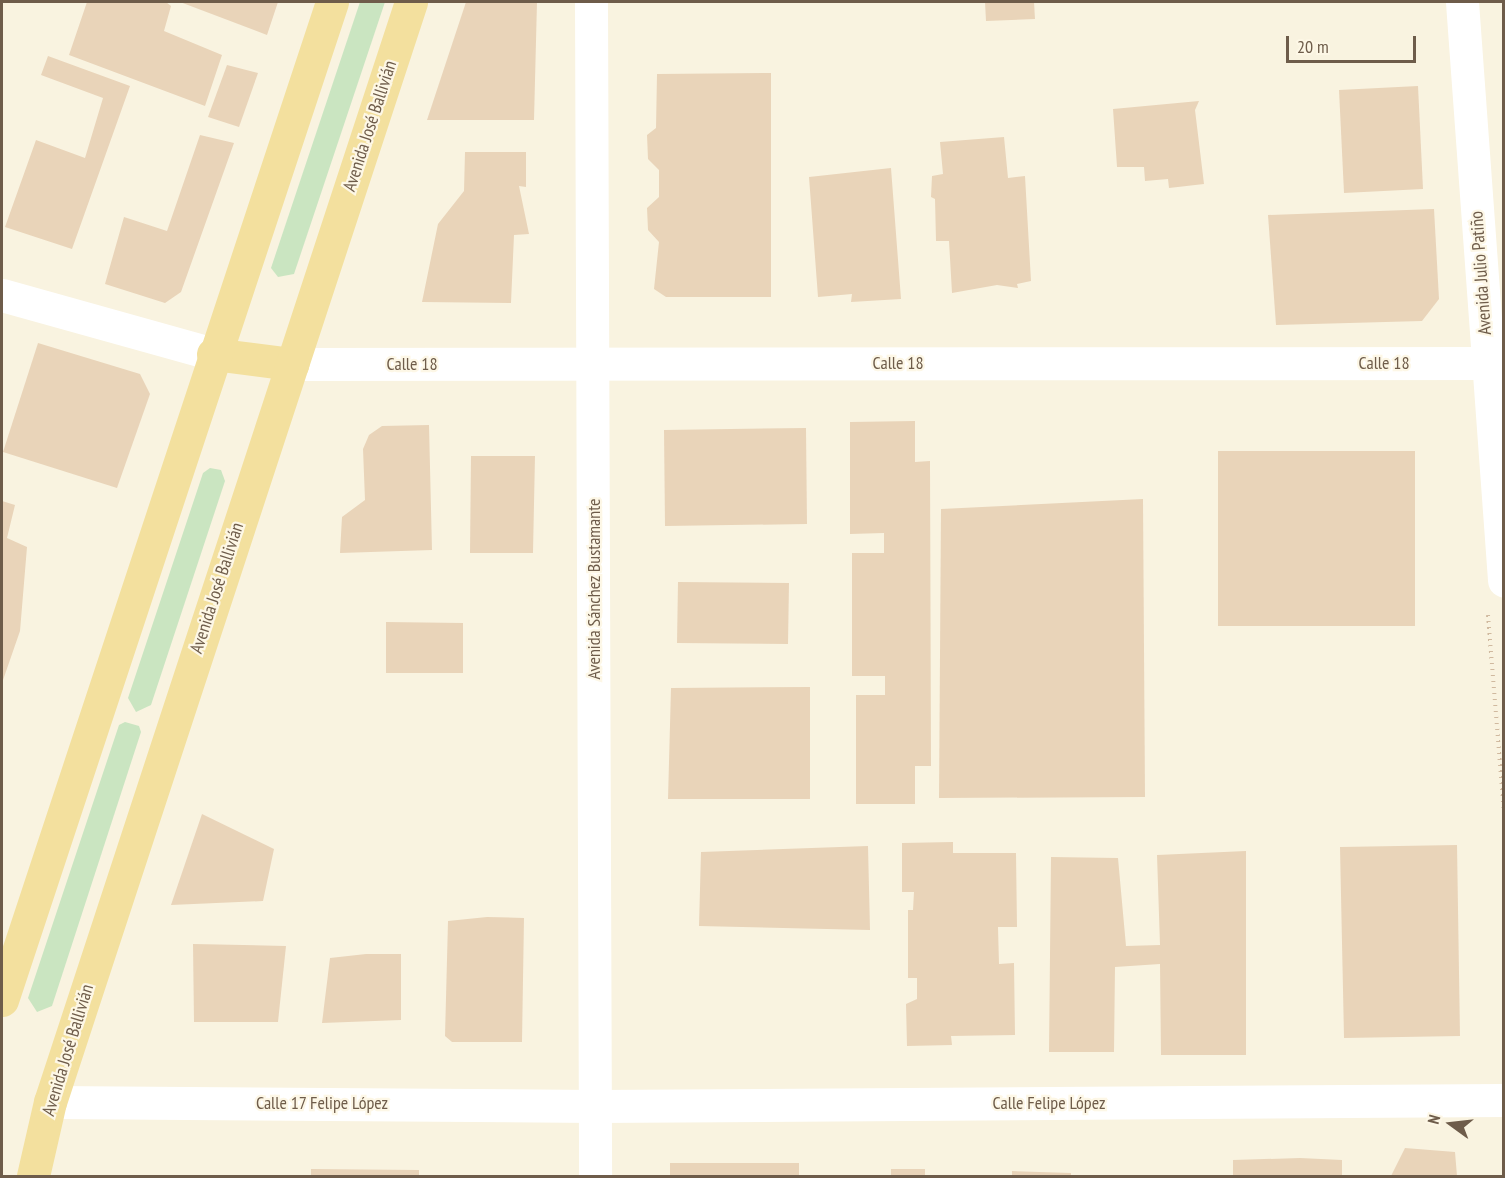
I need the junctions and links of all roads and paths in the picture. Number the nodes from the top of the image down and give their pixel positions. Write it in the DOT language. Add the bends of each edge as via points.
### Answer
graph roads {
  1 [pos="332,2"];
  2 [pos="411,2"];
  3 [pos="591,2"];
  4 [pos="1462,2"];
  5 [pos="2,295"];
  6 [pos="213,354"];
  7 [pos="595,362"];
  8 [pos="1496,363"];
  9 [pos="292,364"];
  10 [pos="1503,580"];
  11 [pos="2,1000"];
  12 [pos="1503,1100"];
  13 [pos="50,1102"];
  14 [pos="595,1106"];
  15 [pos="33,1176"];
  16 [pos="595,1176"];
  1 -- 6 [label="main road"];
  2 -- 9 [label="main road, Avenida José Ballivián"];
  3 -- 7 [label="street, Avenida Sánchez Bustamante"];
  4 -- 8 [label="street, Avenida Julio Patiño"];
  5 -- 6 [label="street"];
  6 -- 9 [label="main road"];
  6 -- 11 [label="main road"];
  7 -- 8 [label="street, Calle 18"];
  7 -- 9 [label="street, Calle 18"];
  7 -- 14 [label="street, Avenida Sánchez Bustamante"];
  8 -- 10 [label="street, Avenida Julio Patiño"];
  9 -- 13 [label="main road, Avenida José Ballivián"];
  12 -- 14 [label="street, Calle Felipe López"];
  13 -- 14 [label="street, Calle 17 Felipe López"];
  13 -- 15 [label="main road, Avenida José Ballivián"];
  14 -- 16 [label="street, Avenida Sánchez Bustamante"];
}
